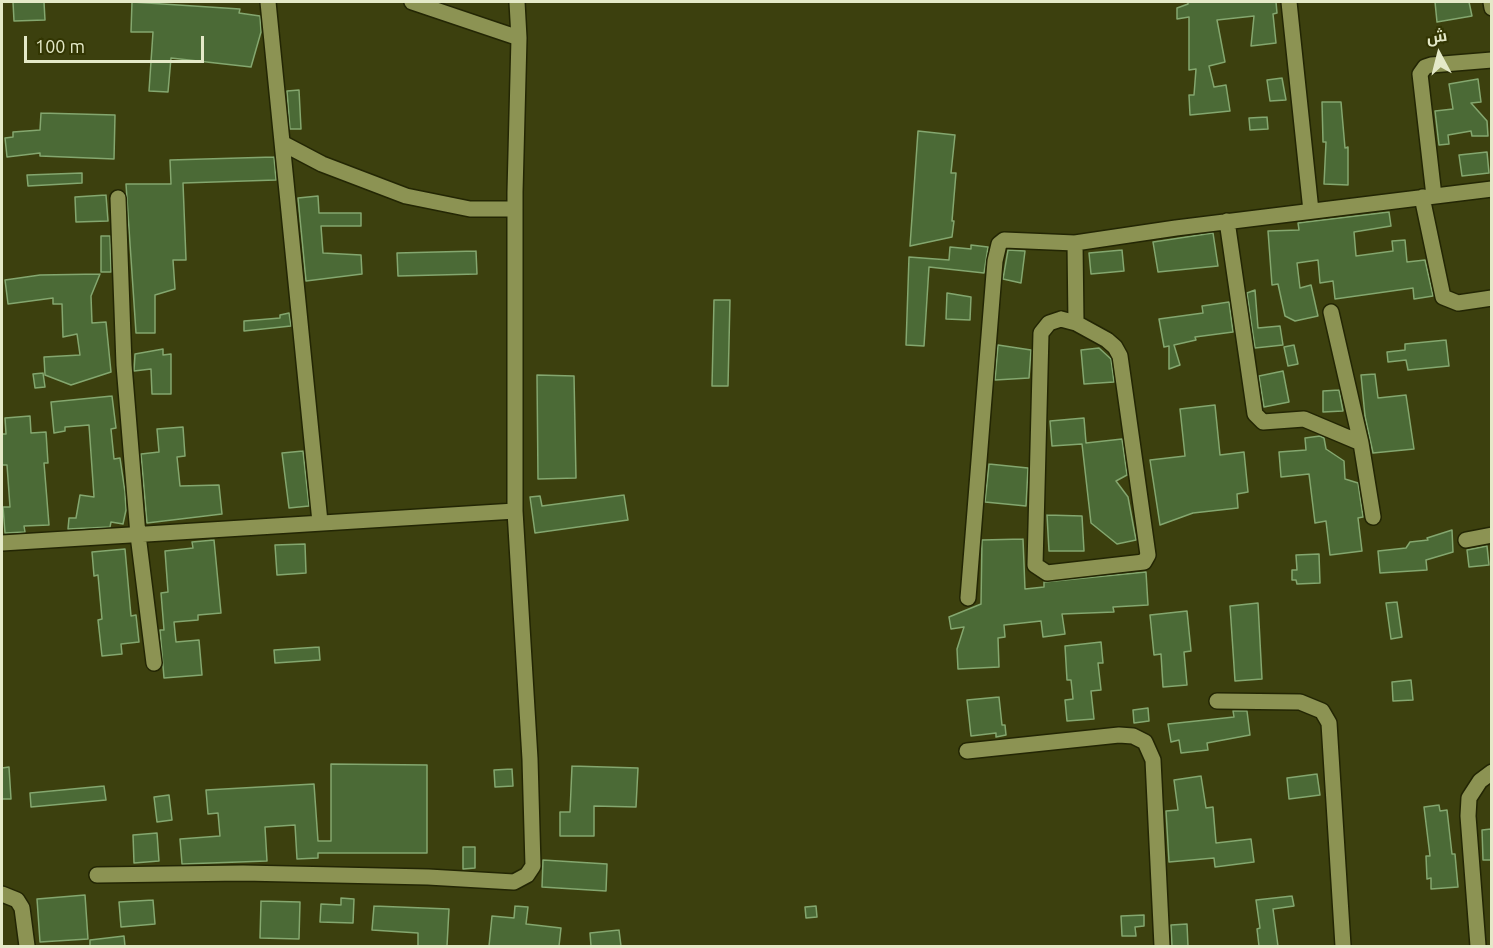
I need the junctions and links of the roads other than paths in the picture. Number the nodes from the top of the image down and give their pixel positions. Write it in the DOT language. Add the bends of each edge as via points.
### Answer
graph roads {
  1 [pos="268,2"];
  2 [pos="412,2"];
  3 [pos="517,2"];
  4 [pos="1289,2"];
  5 [pos="1491,2"];
  6 [pos="1491,8"];
  7 [pos="519,38"];
  8 [pos="1491,60"];
  9 [pos="284,144"];
  10 [pos="1491,189"];
  11 [pos="1428,196"];
  12 [pos="118,198"];
  13 [pos="515,208"];
  14 [pos="1311,211"];
  15 [pos="1227,221"];
  16 [pos="1075,243"];
  17 [pos="1491,298"];
  18 [pos="1330,312"];
  19 [pos="1076,322"];
  20 [pos="1361,443"];
  21 [pos="515,511"];
  22 [pos="1373,516"];
  23 [pos="320,522"];
  24 [pos="138,535"];
  25 [pos="1491,535"];
  26 [pos="1466,540"];
  27 [pos="2,543"];
  28 [pos="968,598"];
  29 [pos="154,663"];
  30 [pos="1217,701"];
  31 [pos="967,751"];
  32 [pos="1491,772"];
  33 [pos="97,875"];
  34 [pos="2,894"];
  35 [pos="27,946"];
  36 [pos="1161,946"];
  37 [pos="1343,946"];
  38 [pos="1478,946"];
  1 -- 9 [label="street"];
  2 -- 7 [label="street"];
  3 -- 7 [label="street"];
  4 -- 14 [label="street"];
  5 -- 6 [label="street"];
  7 -- 13 [label="street"];
  8 -- 11 [label="street" via="1431,65 1420,74"];
  9 -- 13 [label="street" via="322,164 406,196 470,209"];
  9 -- 23 [label="street"];
  10 -- 11 [label="street"];
  11 -- 14 [label="street"];
  11 -- 17 [label="street" via="1443,297 1458,303"];
  12 -- 24 [label="street" via="124,365"];
  13 -- 21 [label="street"];
  14 -- 15 [label="street"];
  15 -- 16 [label="street"];
  15 -- 20 [label="street" via="1258,420 1271,423 1305,419"];
  16 -- 19 [label="street"];
  16 -- 28 [label="street" via="1013,238 1004,240 997,250"];
  18 -- 20 [label="street"];
  19 -- 19 [label="street" via="1115,346 1120,356 1148,555 1144,562 1047,573 1035,565 1034,556 1041,333 1049,323 1061,319"];
  20 -- 22 [label="street"];
  21 -- 23 [label="street"];
  21 -- 33 [label="street" via="530,759 532,866 527,876 514,882 243,873"];
  23 -- 24 [label="street"];
  24 -- 27 [label="street"];
  24 -- 29 [label="street"];
  25 -- 26 [label="street"];
  30 -- 37 [label="street" via="1300,702 1322,711 1329,723"];
  31 -- 36 [label="street" via="1119,735 1145,742 1153,760"];
  32 -- 38 [label="street" via="1469,798"];
  34 -- 35 [label="street" via="17,900 22,908"];
}
